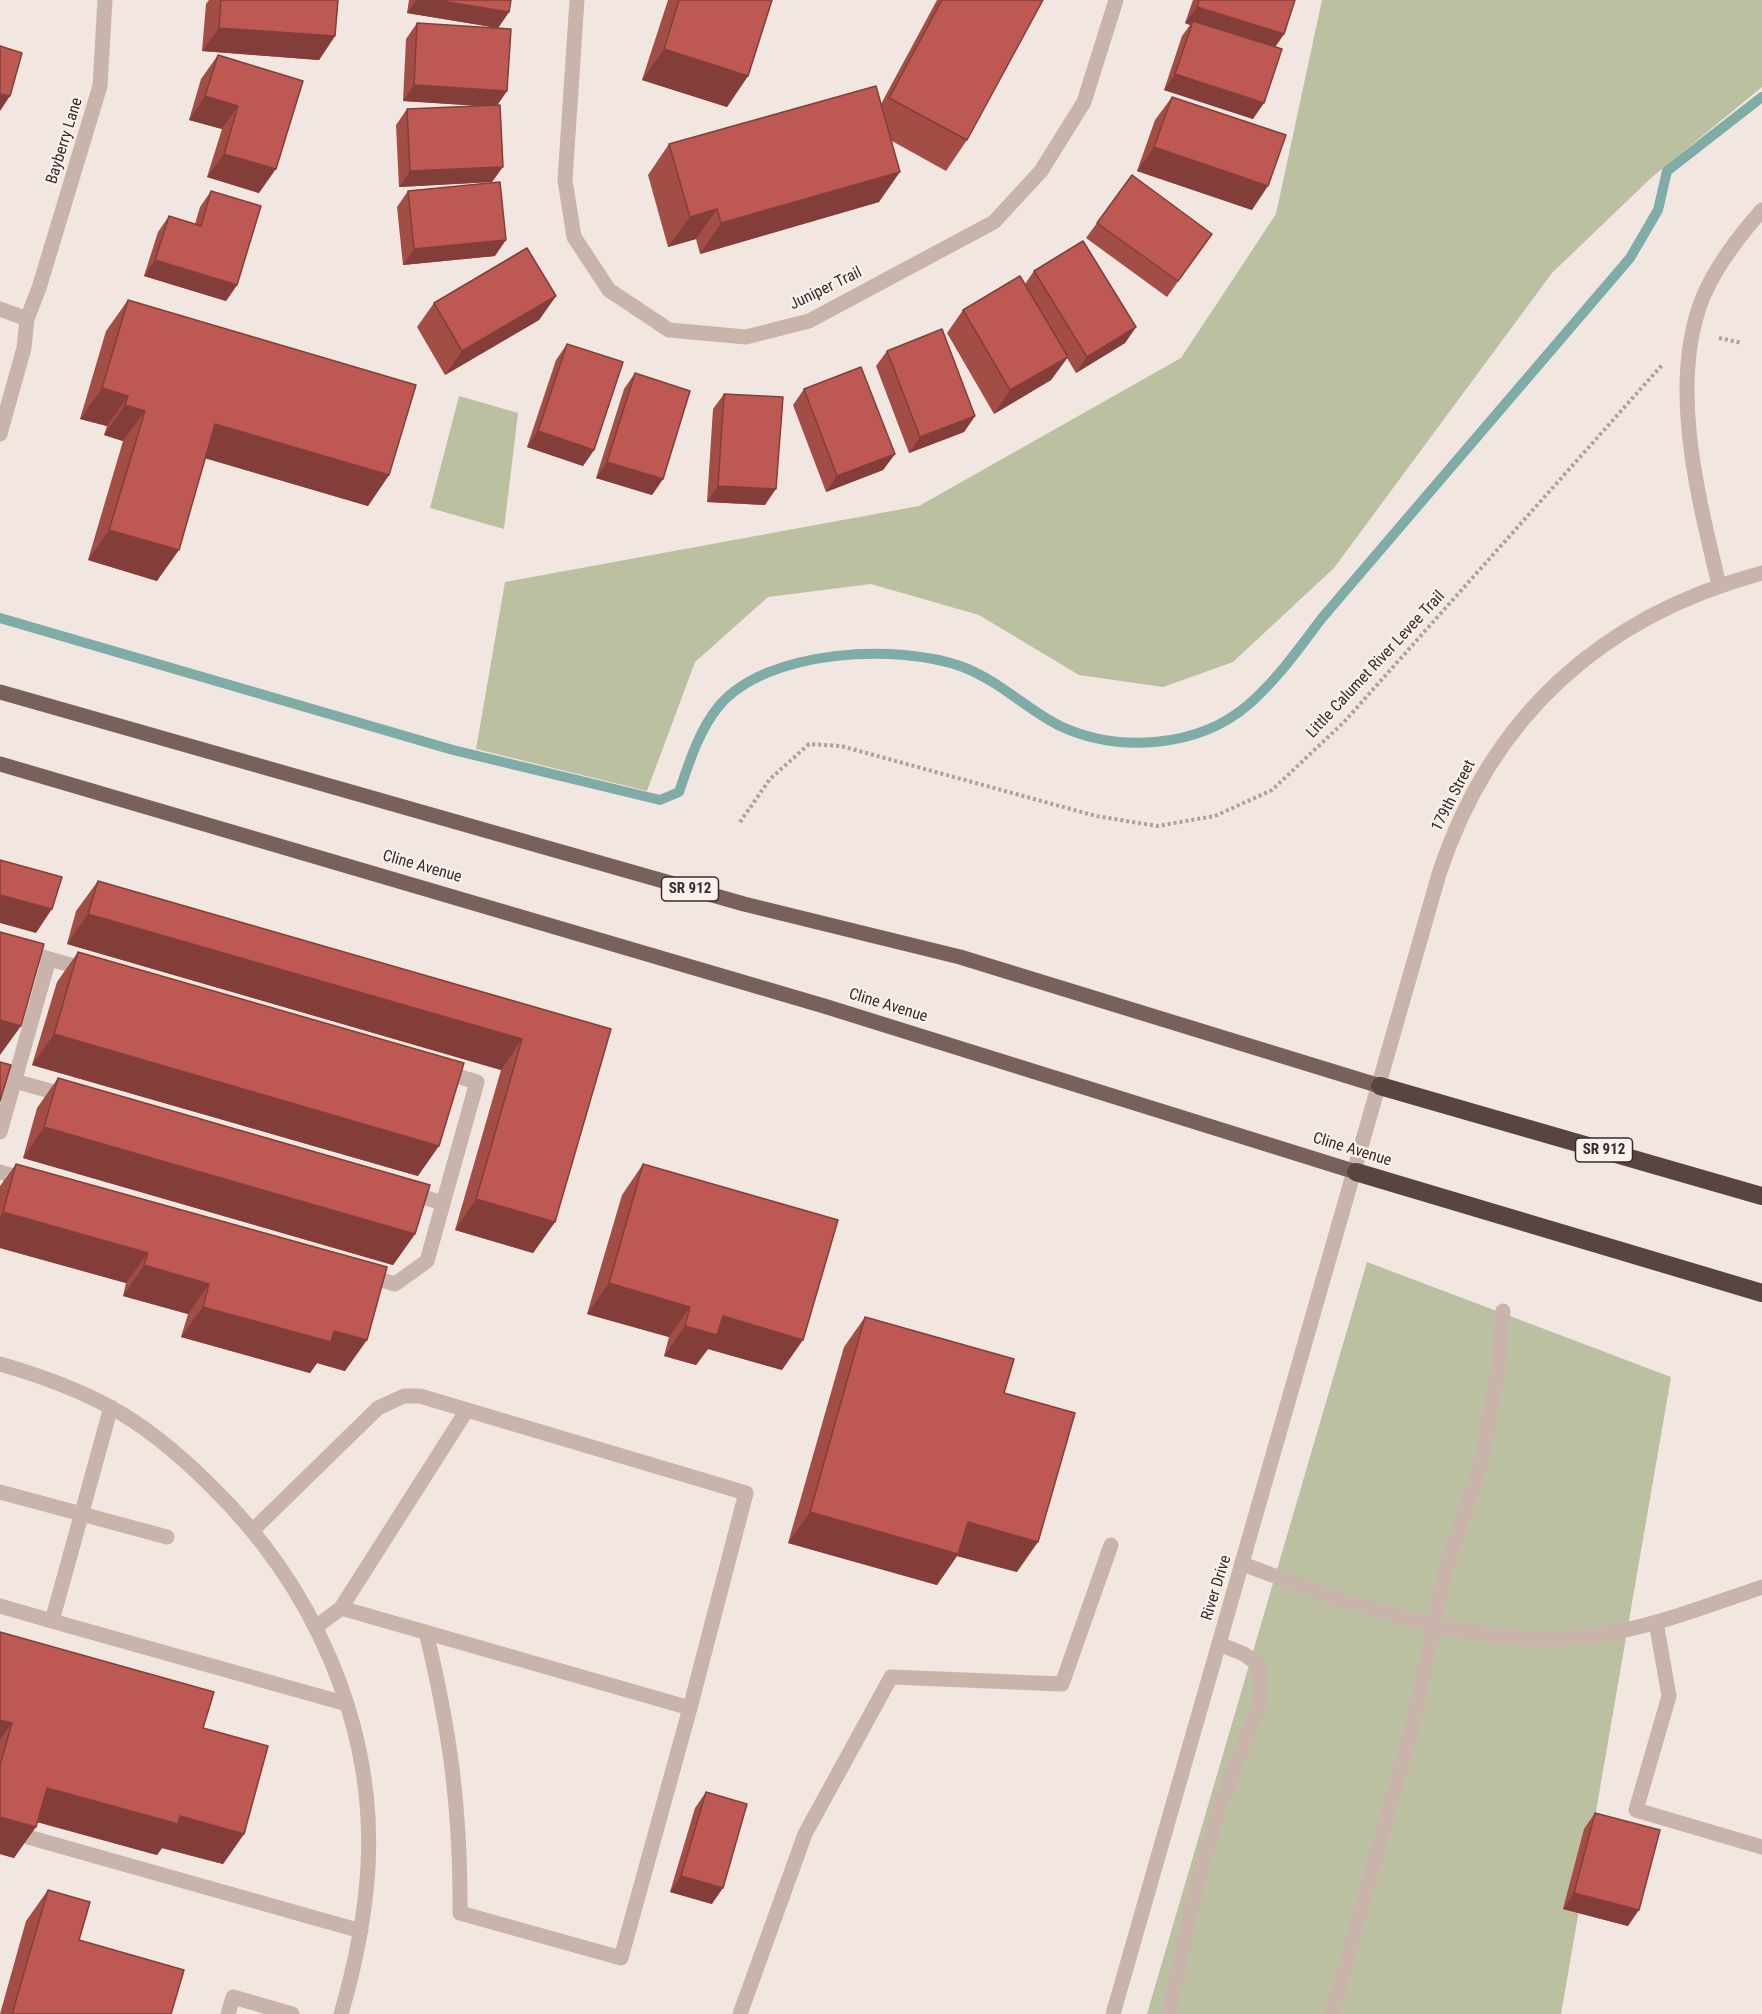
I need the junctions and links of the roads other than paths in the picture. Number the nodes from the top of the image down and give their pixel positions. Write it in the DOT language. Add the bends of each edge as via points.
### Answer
graph roads {
  1 [pos="105,0"];
  2 [pos="577,0"];
  3 [pos="1116,0"];
  4 [pos="1762,210"];
  5 [pos="0,309"];
  6 [pos="27,319"];
  7 [pos="0,434"];
  8 [pos="1762,573"];
  9 [pos="1719,585"];
  10 [pos="0,692"];
  11 [pos="0,764"];
  12 [pos="0,945"];
  13 [pos="49,959"];
  14 [pos="105,975"];
  15 [pos="421,1066"];
  16 [pos="8,1079"];
  17 [pos="1380,1086"];
  18 [pos="83,1100"];
  19 [pos="0,1132"];
  20 [pos="1356,1172"];
  21 [pos="0,1173"];
  22 [pos="45,1185"];
  23 [pos="387,1187"];
  24 [pos="1762,1196"];
  25 [pos="443,1203"];
  26 [pos="350,1272"];
  27 [pos="1762,1293"];
  28 [pos="1503,1311"];
  29 [pos="0,1364"];
  30 [pos="111,1407"];
  31 [pos="467,1410"];
  32 [pos="0,1492"];
  33 [pos="81,1514"];
  34 [pos="253,1530"];
  35 [pos="167,1537"];
  36 [pos="1111,1545"];
  37 [pos="1243,1564"];
  38 [pos="1762,1587"];
  39 [pos="0,1606"];
  40 [pos="341,1608"];
  41 [pos="52,1621"];
  42 [pos="1656,1622"];
  43 [pos="1433,1623"];
  44 [pos="316,1627"];
  45 [pos="426,1632"];
  46 [pos="1218,1644"];
  47 [pos="347,1704"];
  48 [pos="690,1708"];
  49 [pos="28,1837"];
  50 [pos="1762,1846"];
  51 [pos="362,1931"];
  52 [pos="228,2014"];
  53 [pos="292,2014"];
  54 [pos="341,2014"];
  55 [pos="740,2014"];
  56 [pos="1113,2014"];
  57 [pos="1169,2014"];
  58 [pos="1332,2014"];
  1 -- 6 [label="street, Bayberry Lane" via="100,86"];
  2 -- 3 [label="street, Juniper Trail" via="565,180 574,237 609,290 669,330 746,338 809,321 994,222 1041,171 1084,102"];
  4 -- 9 [label="street" via="1717,270 1703,298 1692,332 1686,383 1698,494"];
  5 -- 6 [label="street"];
  6 -- 7 [label="street, Bayberry Lane" via="24,348"];
  8 -- 9 [label="street, 179th Street"];
  9 -- 17 [label="street, 179th Street" via="1627,627 1586,657 1516,728 1486,771 1449,845"];
  10 -- 17 [label="main road, SR 912" via="744,904 960,957"];
  11 -- 20 [label="main road, Cline Avenue" via="824,1006"];
  12 -- 13 [label="street"];
  13 -- 14 [label="street"];
  13 -- 16 [label="street"];
  15 -- 25 [label="street" via="477,1082"];
  16 -- 18 [label="street"];
  16 -- 19 [label="street"];
  17 -- 20 [label="street, 179th Street"];
  17 -- 24 [label="highway, SR 912"];
  20 -- 27 [label="highway, Cline Avenue"];
  20 -- 37 [label="street, River Drive"];
  21 -- 22 [label="street"];
  23 -- 25 [label="street"];
  25 -- 26 [label="street" via="428,1261 395,1284"];
  28 -- 43 [label="street" via="1498,1369 1481,1464 1445,1572"];
  29 -- 30 [label="street" via="63,1385"];
  30 -- 33 [label="street"];
  30 -- 34 [label="street" via="193,1468"];
  31 -- 34 [label="street" via="420,1396 388,1401"];
  31 -- 40 [label="street"];
  31 -- 48 [label="street" via="746,1493"];
  32 -- 33 [label="street"];
  33 -- 35 [label="street"];
  33 -- 41 [label="street"];
  34 -- 44 [label="street" via="275,1558"];
  36 -- 55 [label="street" via="1062,1684 891,1677 804,1834"];
  37 -- 43 [label="street" via="1351,1601"];
  37 -- 46 [label="street, River Drive"];
  38 -- 42 [label="street"];
  39 -- 41 [label="street"];
  40 -- 44 [label="street"];
  40 -- 45 [label="street"];
  41 -- 47 [label="street"];
  42 -- 43 [label="street" via="1591,1636 1553,1638 1511,1637"];
  42 -- 50 [label="street" via="1669,1696 1636,1810"];
  43 -- 58 [label="street" via="1414,1720"];
  44 -- 47 [label="street"];
  45 -- 48 [label="street"];
  45 -- 48 [label="street" via="454,1769 461,1855 460,1913 621,1958"];
  46 -- 56 [label="street, River Drive"];
  46 -- 57 [label="street" via="1259,1665 1260,1702 1220,1806 1195,1891"];
  47 -- 51 [label="street" via="367,1810 368,1866"];
  49 -- 51 [label="street"];
  51 -- 54 [label="street"];
  52 -- 53 [label="street" via="233,1997"];
}
